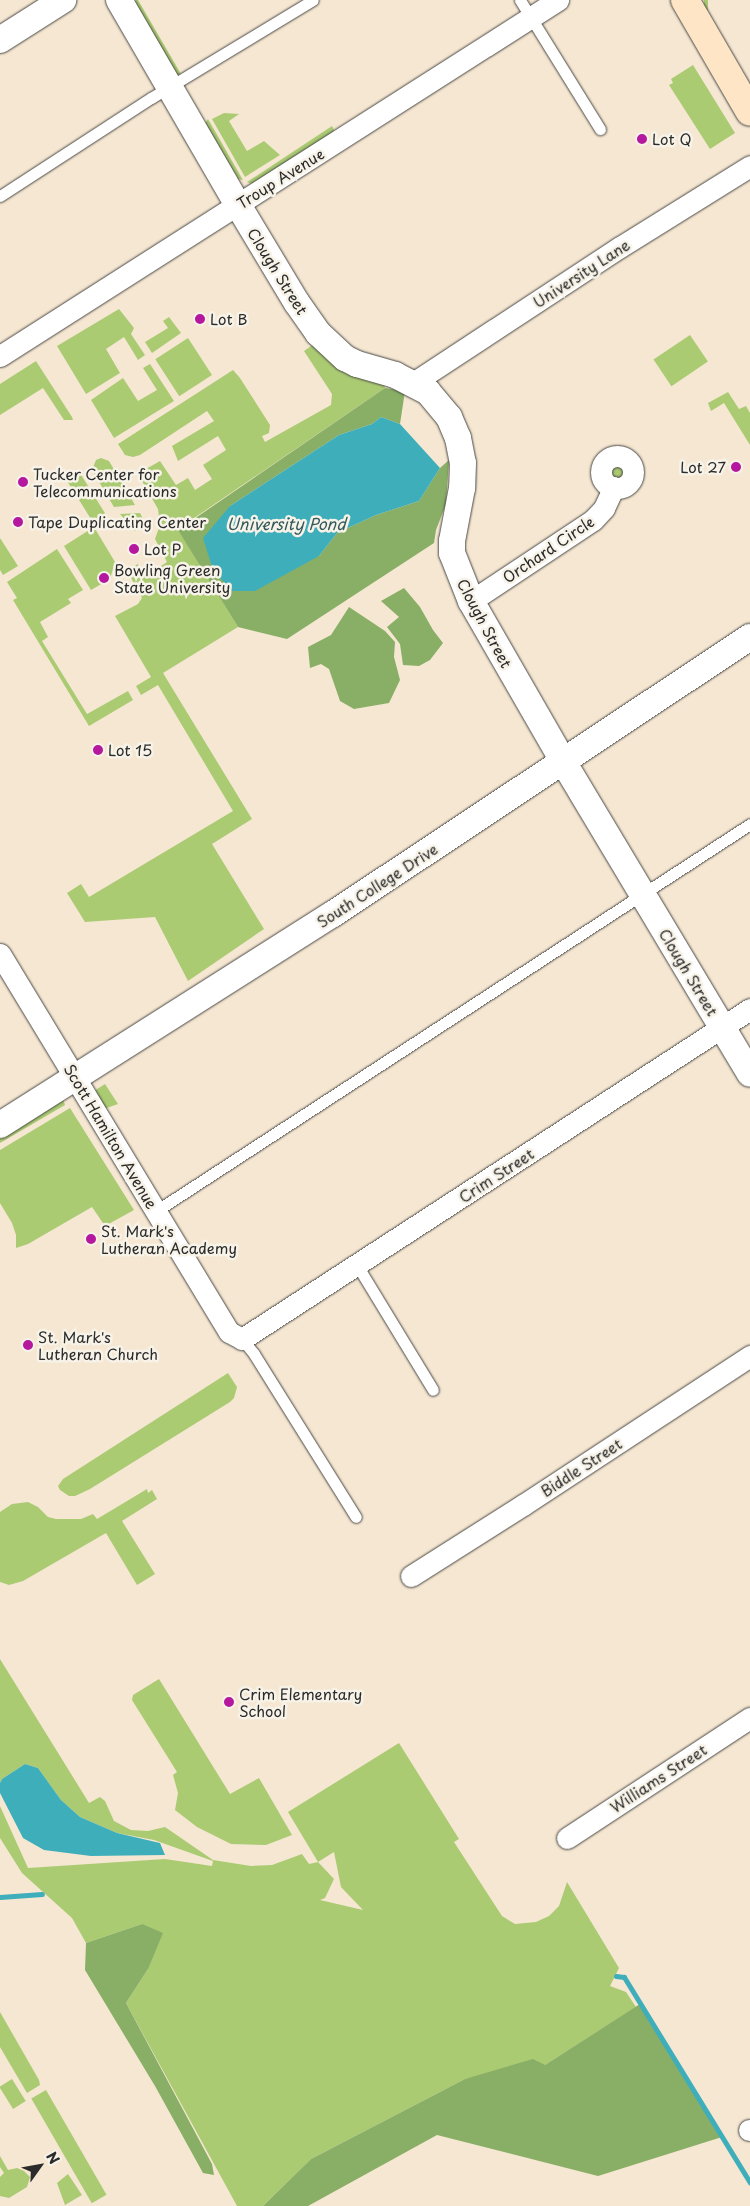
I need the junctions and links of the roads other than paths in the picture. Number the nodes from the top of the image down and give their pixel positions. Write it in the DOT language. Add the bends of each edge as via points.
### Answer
graph roads {
  1 [pos="63,0"];
  2 [pos="119,0"];
  3 [pos="313,0"];
  4 [pos="558,0"];
  5 [pos="686,0"];
  6 [pos="525,9"];
  7 [pos="0,40"];
  8 [pos="170,88"];
  9 [pos="750,112"];
  10 [pos="600,129"];
  11 [pos="750,166"];
  12 [pos="0,196"];
  13 [pos="238,205"];
  14 [pos="0,356"];
  15 [pos="413,383"];
  16 [pos="614,487"];
  17 [pos="471,600"];
  18 [pos="750,637"];
  19 [pos="564,763"];
  20 [pos="750,824"];
  21 [pos="642,894"];
  22 [pos="0,954"];
  23 [pos="750,1009"];
  24 [pos="722,1026"];
  25 [pos="750,1074"];
  26 [pos="76,1078"];
  27 [pos="0,1125"];
  28 [pos="156,1211"];
  29 [pos="357,1265"];
  30 [pos="242,1339"];
  31 [pos="750,1356"];
  32 [pos="433,1390"];
  33 [pos="356,1517"];
  34 [pos="411,1576"];
  35 [pos="750,1718"];
  36 [pos="567,1838"];
  1 -- 7 [label="street"];
  2 -- 8 [label="street, Clough Street"];
  3 -- 8 [label="lane"];
  4 -- 6 [label="street, Troup Avenue"];
  5 -- 9 [label="main road"];
  6 -- 10 [label="lane"];
  6 -- 13 [label="street, Troup Avenue"];
  8 -- 12 [label="lane"];
  8 -- 13 [label="street, Clough Street"];
  11 -- 15 [label="street, University Lane"];
  13 -- 14 [label="street, Troup Avenue"];
  13 -- 15 [label="street, Clough Street" via="297,303 334,349 357,364"];
  15 -- 17 [label="street, Clough Street" via="436,400 449,417 458,438 462,472 452,553"];
  16 -- 17 [label="street, Orchard Circle" via="604,508 593,520"];
  17 -- 19 [label="street, Clough Street"];
  18 -- 19 [label="street, South College Drive"];
  19 -- 21 [label="street, Clough Street"];
  19 -- 26 [label="street, South College Drive"];
  20 -- 21 [label="lane"];
  21 -- 24 [label="street, Clough Street"];
  21 -- 28 [label="lane"];
  22 -- 26 [label="street, Scott Hamilton Avenue"];
  23 -- 24 [label="street, Crim Street"];
  24 -- 25 [label="street, Clough Street"];
  24 -- 29 [label="street, Crim Street"];
  26 -- 27 [label="street, South College Drive"];
  26 -- 28 [label="street, Scott Hamilton Avenue"];
  28 -- 30 [label="street, Scott Hamilton Avenue" via="229,1332"];
  29 -- 30 [label="street, Crim Street"];
  29 -- 32 [label="lane"];
  30 -- 33 [label="lane"];
  31 -- 34 [label="street, Biddle Street"];
  35 -- 36 [label="street, Williams Street"];
}
